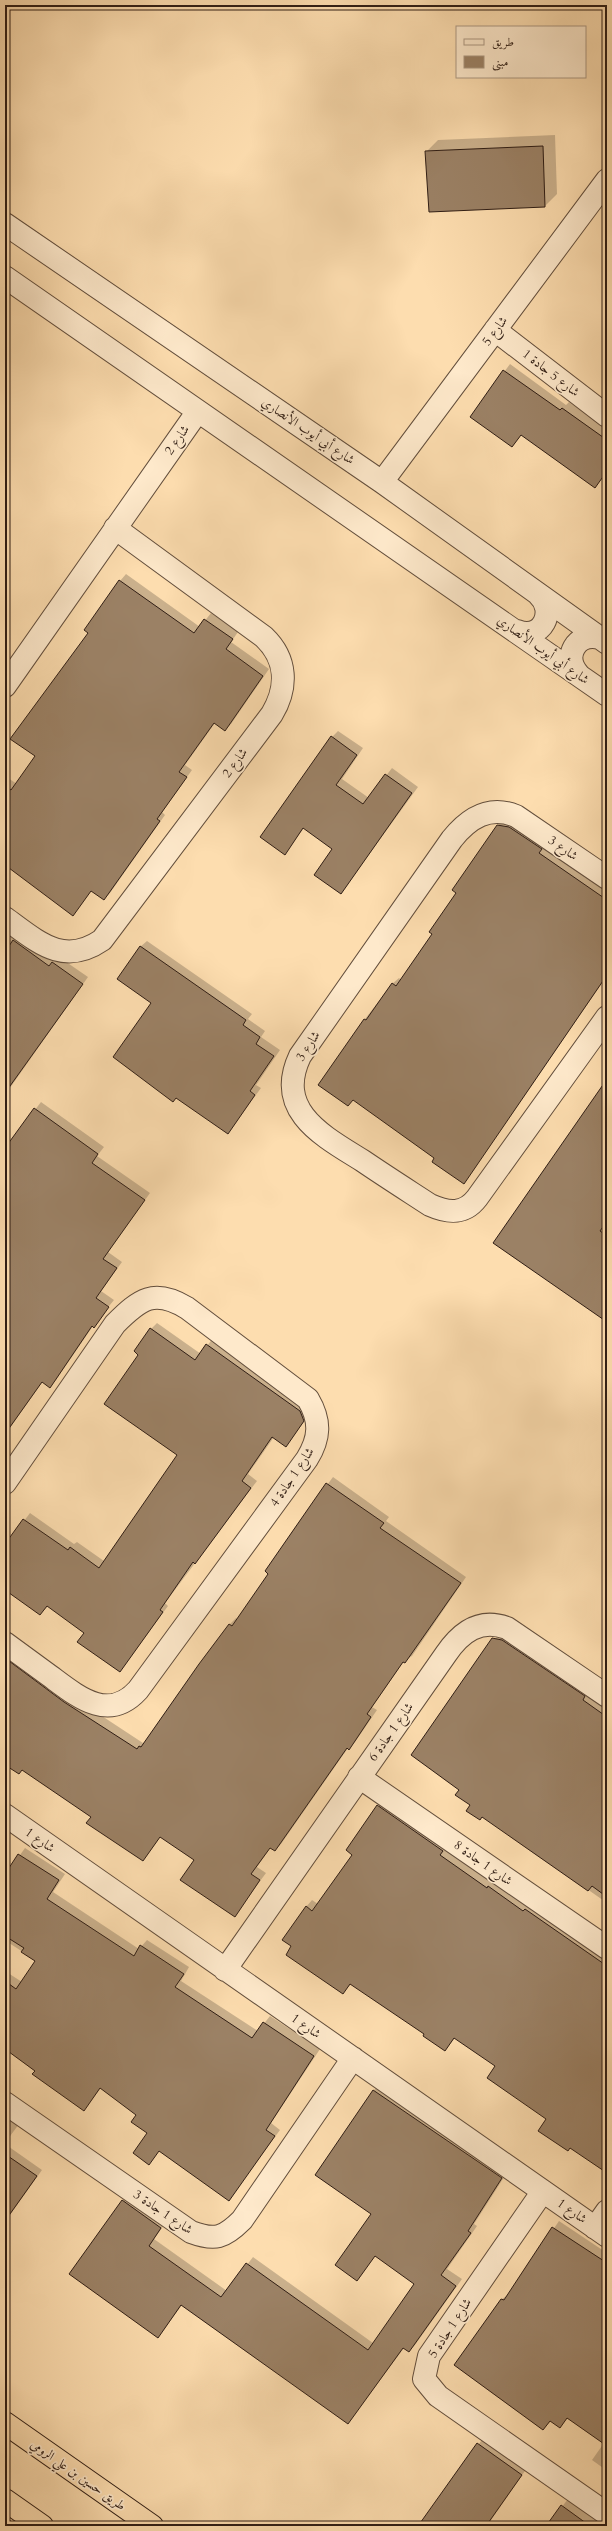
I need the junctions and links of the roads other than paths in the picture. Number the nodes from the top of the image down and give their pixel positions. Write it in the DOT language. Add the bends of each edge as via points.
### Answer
graph roads {
  1 [pos="607,180"];
  2 [pos="5,224"];
  3 [pos="5,277"];
  4 [pos="495,330"];
  5 [pos="198,411"];
  6 [pos="607,416"];
  7 [pos="382,482"];
  8 [pos="115,528"];
  9 [pos="538,594"];
  10 [pos="517,631"];
  11 [pos="604,641"];
  12 [pos="579,675"];
  13 [pos="5,686"];
  14 [pos="607,695"];
  15 [pos="607,878"];
  16 [pos="5,918"];
  17 [pos="607,1016"];
  18 [pos="5,1483"];
  19 [pos="5,1643"];
  20 [pos="607,1696"];
  21 [pos="359,1777"];
  22 [pos="5,1815"];
  23 [pos="607,1948"];
  24 [pos="225,1970"];
  25 [pos="353,2058"];
  26 [pos="5,2103"];
  27 [pos="543,2191"];
  28 [pos="603,2225"];
  29 [pos="5,2423"];
  30 [pos="5,2500"];
  31 [pos="607,2514"];
  32 [pos="42,2526"];
  33 [pos="152,2526"];
  1 -- 4 [label="street, شارع 5"];
  2 -- 7 [label="street, شارع أبي أيوب الأنصاري"];
  3 -- 5 [label="street, شارع أبي أيوب الأنصاري"];
  4 -- 6 [label="street, شارع 5 جادة 1"];
  4 -- 7 [label="street, شارع 5"];
  5 -- 8 [label="street, شارع 2"];
  5 -- 10 [label="street, شارع أبي أيوب الأنصاري"];
  7 -- 9 [label="street, شارع أبي أيوب الأنصاري"];
  8 -- 13 [label="street, شارع 2"];
  8 -- 16 [label="street, شارع 2" via="274,646 283,668 280,698 262,726 102,940 78,952 60,951 44,944"];
  9 -- 10 [label="street" via="548,608 544,625 534,632"];
  9 -- 11 [label="street, شارع أبي أيوب الأنصاري"];
  10 -- 12 [label="street, شارع أبي أيوب الأنصاري"];
  11 -- 12 [label="street" via="587,637 575,644 571,664"];
  12 -- 14 [label="street, شارع أبي أيوب الأنصاري"];
  15 -- 17 [label="street, شارع 3" via="516,816 504,811 493,811 472,819 452,839 300,1056 292,1077 292,1088 302,1113 320,1134 430,1205 446,1211 462,1211 477,1198"];
  18 -- 19 [label="street, شارع 1 جادة 4" via="115,1324 138,1303 151,1297 174,1300 199,1317 308,1399 317,1418 317,1440 307,1459 144,1683 126,1702 111,1706 83,1699"];
  20 -- 21 [label="street, شارع 1 جادة 6" via="507,1628 497,1625 478,1626 469,1629 454,1643"];
  21 -- 23 [label="street, شارع 1 جادة 8"];
  21 -- 24 [label="street, شارع 1 جادة 6"];
  22 -- 24 [label="street, شارع 1"];
  24 -- 25 [label="street, شارع 1"];
  25 -- 26 [label="street, شارع 1 جادة 3" via="242,2220 228,2233 216,2238 191,2232"];
  25 -- 27 [label="street, شارع 1"];
  27 -- 28 [label="street, شارع 1"];
  27 -- 31 [label="street, شارع 1 جادة 5" via="429,2356 424,2379 438,2396"];
  29 -- 33 [label="highway, طريق حسين بن علي الرومي"];
  30 -- 32 [label="highway"];
}
